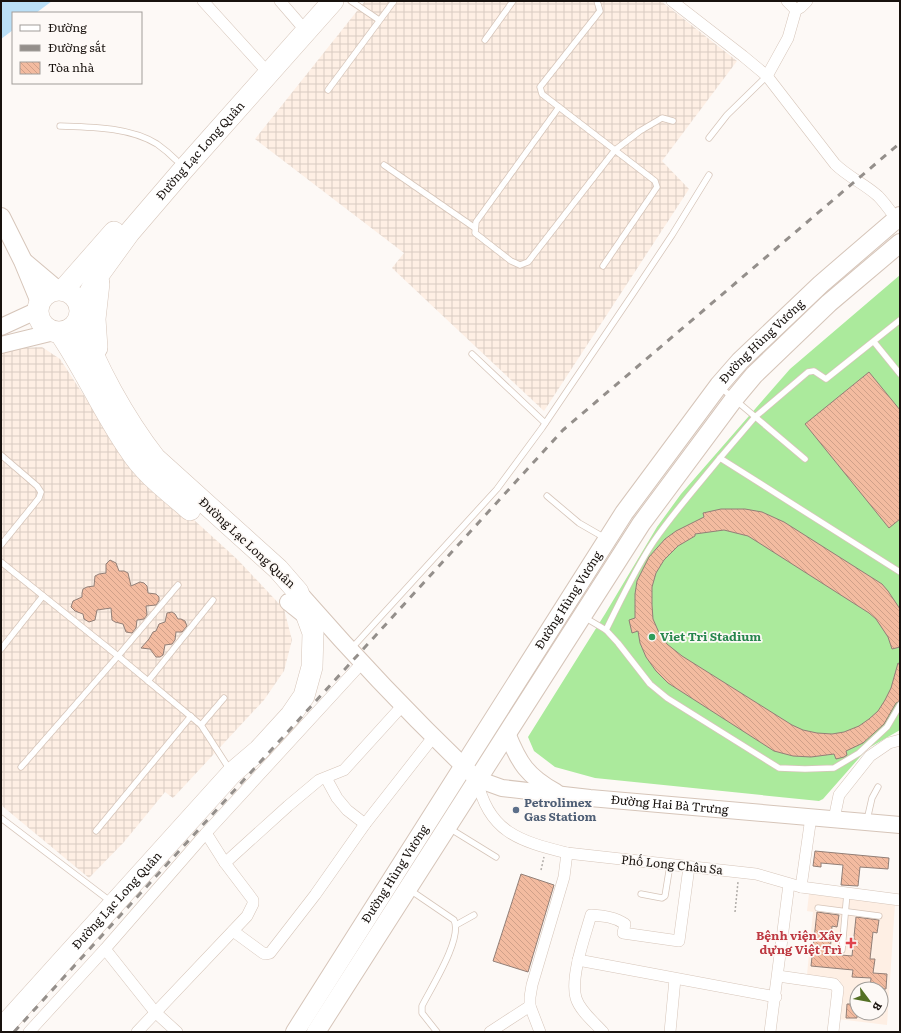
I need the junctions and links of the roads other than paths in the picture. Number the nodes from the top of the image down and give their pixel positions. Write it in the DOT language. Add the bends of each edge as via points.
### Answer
graph roads {
  1 [pos="203,1"];
  2 [pos="280,1"];
  3 [pos="315,1"];
  4 [pos="333,1"];
  5 [pos="351,1"];
  6 [pos="394,1"];
  7 [pos="513,1"];
  8 [pos="597,1"];
  9 [pos="672,1"];
  10 [pos="787,1"];
  11 [pos="807,1"];
  12 [pos="796,10"];
  13 [pos="379,20"];
  14 [pos="299,23"];
  15 [pos="485,40"];
  16 [pos="262,66"];
  17 [pos="767,76"];
  18 [pos="328,90"];
  19 [pos="559,107"];
  20 [pos="230,108"];
  21 [pos="673,121"];
  22 [pos="60,126"];
  23 [pos="709,138"];
  24 [pos="614,150"];
  25 [pos="176,160"];
  26 [pos="384,165"];
  27 [pos="709,175"];
  28 [pos="1,216"];
  29 [pos="899,219"];
  30 [pos="474,228"];
  31 [pos="900,243"];
  32 [pos="23,261"];
  33 [pos="603,266"];
  34 [pos="100,273"];
  35 [pos="60,290"];
  36 [pos="39,306"];
  37 [pos="80,314"];
  38 [pos="900,320"];
  39 [pos="1,327"];
  40 [pos="57,332"];
  41 [pos="874,342"];
  42 [pos="1,345"];
  43 [pos="472,354"];
  44 [pos="100,368"];
  45 [pos="900,374"];
  46 [pos="719,386"];
  47 [pos="734,399"];
  48 [pos="755,417"];
  49 [pos="545,423"];
  50 [pos="1,455"];
  51 [pos="720,458"];
  52 [pos="804,459"];
  53 [pos="547,496"];
  54 [pos="607,539"];
  55 [pos="1,545"];
  56 [pos="1,562"];
  57 [pos="900,572"];
  58 [pos="178,585"];
  59 [pos="43,596"];
  60 [pos="293,597"];
  61 [pos="213,600"];
  62 [pos="582,616"];
  63 [pos="307,617"];
  64 [pos="606,630"];
  65 [pos="1,649"];
  66 [pos="350,651"];
  67 [pos="118,656"];
  68 [pos="362,663"];
  69 [pos="148,681"];
  70 [pos="224,698"];
  71 [pos="403,705"];
  72 [pos="900,705"];
  73 [pos="191,716"];
  74 [pos="201,725"];
  75 [pos="507,733"];
  76 [pos="434,736"];
  77 [pos="900,740"];
  78 [pos="464,766"];
  79 [pos="21,767"];
  80 [pos="232,773"];
  81 [pos="326,778"];
  82 [pos="477,779"];
  83 [pos="878,786"];
  84 [pos="561,795"];
  85 [pos="811,817"];
  86 [pos="1,818"];
  87 [pos="834,819"];
  88 [pos="867,822"];
  89 [pos="365,824"];
  90 [pos="900,825"];
  91 [pos="447,826"];
  92 [pos="96,831"];
  93 [pos="206,833"];
  94 [pos="567,853"];
  95 [pos="496,857"];
  96 [pos="226,863"];
  97 [pos="670,865"];
  98 [pos="689,867"];
  99 [pos="789,884"];
  100 [pos="801,887"];
  101 [pos="408,888"];
  102 [pos="847,893"];
  103 [pos="641,894"];
  104 [pos="900,900"];
  105 [pos="113,904"];
  106 [pos="818,908"];
  107 [pos="845,912"];
  108 [pos="474,915"];
  109 [pos="879,916"];
  110 [pos="456,925"];
  111 [pos="232,931"];
  112 [pos="105,949"];
  113 [pos="842,950"];
  114 [pos="578,960"];
  115 [pos="778,976"];
  116 [pos="675,979"];
  117 [pos="776,997"];
  118 [pos="530,1006"];
  119 [pos="155,1012"];
  120 [pos="1,1029"];
  121 [pos="29,1032"];
  122 [pos="137,1032"];
  123 [pos="177,1032"];
  124 [pos="295,1032"];
  125 [pos="316,1032"];
  126 [pos="437,1032"];
  127 [pos="490,1032"];
  128 [pos="540,1032"];
  129 [pos="603,1032"];
  130 [pos="670,1032"];
  131 [pos="770,1032"];
  132 [pos="833,1032"];
  1 -- 16 [label="street"];
  2 -- 14 [label="street"];
  3 -- 14 [label="highway, Đường Lạc Long Quân"];
  4 -- 20 [label="highway, Đường Lạc Long Quân"];
  5 -- 13 [label="lane"];
  6 -- 13 [label="lane"];
  7 -- 15 [label="lane"];
  8 -- 19 [label="lane" via="600,11 540,87 542,94"];
  9 -- 17 [label="street"];
  10 -- 12 [label="street"];
  11 -- 12 [label="street"];
  12 -- 17 [label="street" via="788,38"];
  13 -- 18 [label="lane"];
  14 -- 16 [label="highway, Đường Lạc Long Quân"];
  16 -- 20 [label="highway, Đường Lạc Long Quân"];
  17 -- 23 [label="lane" via="727,115"];
  17 -- 29 [label="street" via="835,164 879,197"];
  19 -- 24 [label="lane"];
  19 -- 30 [label="lane"];
  20 -- 25 [label="highway, Đường Lạc Long Quân"];
  20 -- 34 [label="highway, Đường Lạc Long Quân"];
  21 -- 24 [label="lane" via="662,118"];
  22 -- 25 [label="lane" via="110,129 142,136 156,143"];
  24 -- 30 [label="lane" via="528,262 520,265 511,261 475,233"];
  24 -- 33 [label="lane" via="655,181 657,187"];
  25 -- 35 [label="highway, Đường Lạc Long Quân"];
  26 -- 30 [label="lane"];
  27 -- 49 [label="lane" via="672,235"];
  28 -- 32 [label="main road"];
  29 -- 46 [label="main road, Đường Hùng Vương" via="821,284 740,361"];
  31 -- 47 [label="main road, Đường Hùng Vương" via="829,303 754,375"];
  32 -- 35 [label="main road"];
  32 -- 36 [label="main road"];
  34 -- 37 [label="highway, Đường Lạc Long Quân"];
  34 -- 44 [label="highway" via="95,319"];
  35 -- 36 [label="highway" via="47,294"];
  35 -- 37 [label="highway" via="70,292 75,297 79,302"];
  36 -- 39 [label="street"];
  36 -- 40 [label="highway" via="38,317 42,324 47,329"];
  37 -- 40 [label="highway" via="72,329"];
  37 -- 44 [label="highway, Đường Lạc Long Quân" via="87,342"];
  38 -- 41 [label="lane"];
  40 -- 42 [label="street"];
  40 -- 60 [label="highway, Đường Lạc Long Quân" via="71,350 115,427 146,470 269,581"];
  41 -- 45 [label="lane"];
  41 -- 48 [label="lane" via="826,379 814,371 808,372"];
  43 -- 49 [label="lane"];
  44 -- 60 [label="highway, Đường Lạc Long Quân" via="127,418 155,458 278,569"];
  46 -- 47 [label="lane"];
  46 -- 54 [label="main road, Đường Hùng Vương"];
  47 -- 48 [label="lane"];
  47 -- 62 [label="main road, Đường Hùng Vương" via="641,524"];
  48 -- 51 [label="lane"];
  48 -- 52 [label="lane"];
  49 -- 66 [label="lane" via="497,489"];
  50 -- 55 [label="lane" via="37,486 40,492 39,498"];
  51 -- 57 [label="lane"];
  51 -- 64 [label="lane" via="654,542"];
  53 -- 54 [label="lane" via="580,523"];
  54 -- 78 [label="main road, Đường Hùng Vương"];
  56 -- 59 [label="lane"];
  58 -- 67 [label="lane"];
  59 -- 65 [label="lane"];
  59 -- 67 [label="lane"];
  60 -- 63 [label="highway, Đường Lạc Long Quân"];
  60 -- 66 [label="street, Đường Hai Bà Trưng"];
  60 -- 80 [label="highway, Đường Lạc Long Quân" via="300,637 300,666 292,690 282,708 251,742"];
  61 -- 69 [label="lane"];
  62 -- 64 [label="lane"];
  62 -- 75 [label="main road, Đường Hùng Vương"];
  63 -- 66 [label="street, Đường Hai Bà Trưng"];
  63 -- 80 [label="highway, Đường Lạc Long Quân" via="313,633 312,667 304,696 292,715 259,750"];
  64 -- 72 [label="lane" via="650,684 779,768 834,768 859,753 887,727"];
  66 -- 68 [label="street, Đường Hai Bà Trưng"];
  67 -- 69 [label="lane"];
  67 -- 79 [label="lane"];
  68 -- 71 [label="street, Đường Hai Bà Trưng"];
  68 -- 93 [label="street"];
  69 -- 73 [label="lane"];
  70 -- 74 [label="lane"];
  71 -- 76 [label="street, Đường Hai Bà Trưng"];
  71 -- 81 [label="street" via="344,770"];
  73 -- 74 [label="lane"];
  73 -- 92 [label="lane"];
  74 -- 80 [label="lane"];
  75 -- 82 [label="main road, Đường Hùng Vương"];
  75 -- 84 [label="street" via="517,756 529,773 541,784"];
  76 -- 78 [label="street, Đường Hai Bà Trưng"];
  76 -- 89 [label="street"];
  77 -- 87 [label="street" via="888,743 870,756 839,795"];
  78 -- 82 [label="street, Đường Hai Bà Trưng"];
  78 -- 124 [label="main road, Đường Hùng Vương"];
  80 -- 105 [label="highway, Đường Lạc Long Quân"];
  81 -- 89 [label="street" via="347,810"];
  81 -- 96 [label="street" via="319,780 288,806"];
  82 -- 84 [label="street, Đường Hai Bà Trưng" via="502,788"];
  82 -- 91 [label="main road, Đường Hùng Vương"];
  82 -- 94 [label="street, Phố Long Châu Sa" via="484,804 498,824 524,840"];
  83 -- 88 [label="lane" via="872,798"];
  84 -- 85 [label="street, Đường Hai Bà Trưng"];
  85 -- 87 [label="street, Đường Hai Bà Trưng"];
  85 -- 100 [label="street"];
  86 -- 105 [label="lane"];
  87 -- 88 [label="street, Đường Hai Bà Trưng"];
  88 -- 90 [label="street, Đường Hai Bà Trưng"];
  89 -- 111 [label="street" via="270,953 263,953"];
  91 -- 95 [label="lane"];
  91 -- 101 [label="main road, Đường Hùng Vương"];
  93 -- 96 [label="street"];
  93 -- 112 [label="street"];
  94 -- 97 [label="street, Phố Long Châu Sa"];
  94 -- 118 [label="street" via="564,877 532,985"];
  96 -- 111 [label="street" via="253,900 247,916"];
  97 -- 98 [label="street, Phố Long Châu Sa"];
  97 -- 103 [label="lane" via="665,896 662,898"];
  98 -- 99 [label="street, Phố Long Châu Sa" via="756,874"];
  98 -- 114 [label="street" via="679,941 623,934 625,924 620,920 592,915"];
  99 -- 100 [label="street, Phố Long Châu Sa"];
  99 -- 115 [label="street"];
  100 -- 102 [label="street, Phố Long Châu Sa"];
  101 -- 110 [label="lane" via="454,920"];
  101 -- 125 [label="main road, Đường Hùng Vương"];
  102 -- 104 [label="street, Phố Long Châu Sa"];
  102 -- 107 [label="lane"];
  105 -- 120 [label="highway, Đường Lạc Long Quân"];
  106 -- 107 [label="lane"];
  107 -- 109 [label="lane"];
  107 -- 113 [label="lane"];
  108 -- 110 [label="lane"];
  110 -- 126 [label="lane" via="450,952 422,1006 422,1013"];
  111 -- 119 [label="street"];
  112 -- 119 [label="street"];
  112 -- 121 [label="street"];
  114 -- 116 [label="street"];
  114 -- 129 [label="street" via="575,977 576,997 581,1007"];
  115 -- 117 [label="street"];
  115 -- 132 [label="street" via="834,984 838,989"];
  116 -- 117 [label="street"];
  116 -- 130 [label="street"];
  117 -- 131 [label="street"];
  118 -- 127 [label="street"];
  118 -- 128 [label="street"];
  119 -- 122 [label="street"];
  119 -- 123 [label="street"];
}
